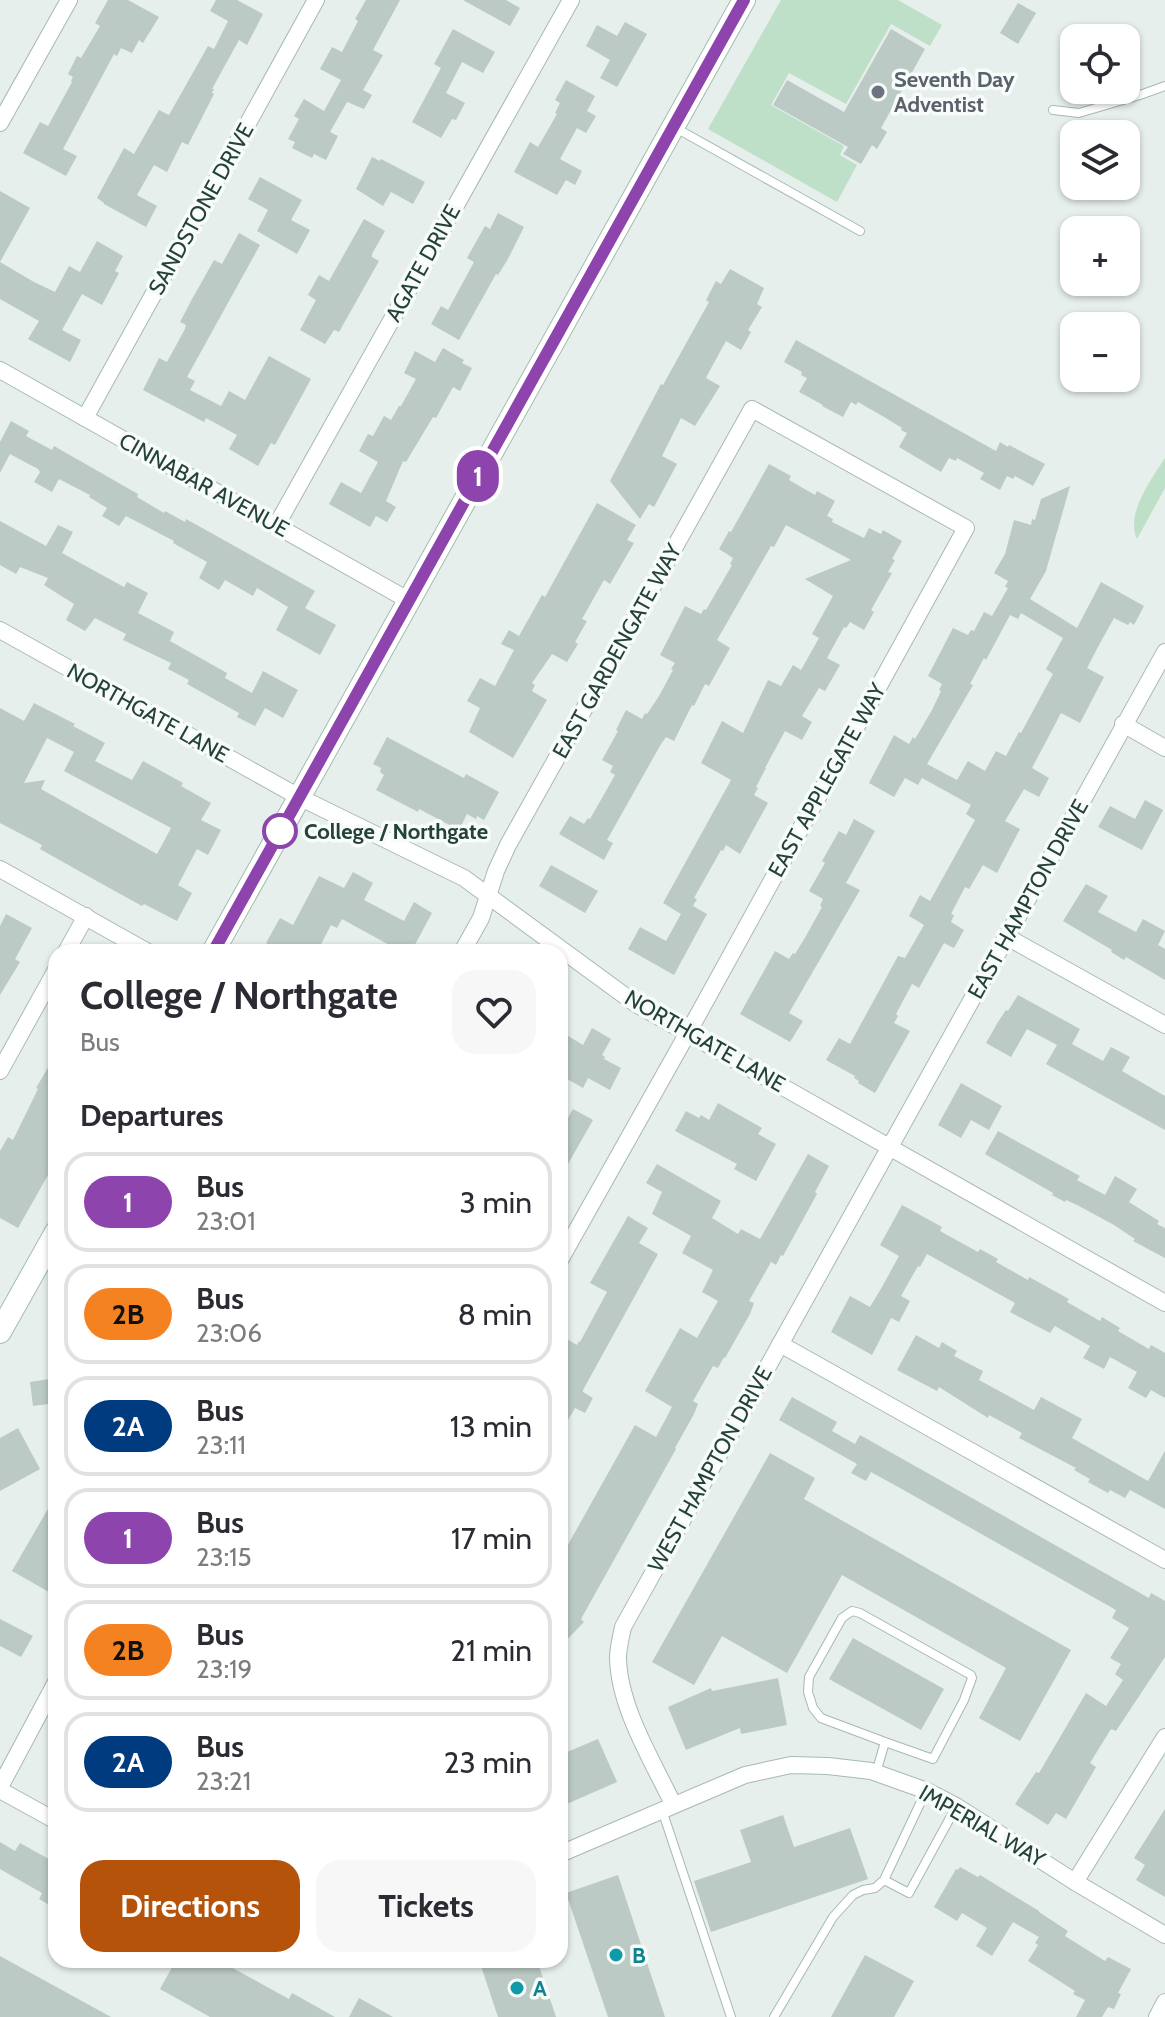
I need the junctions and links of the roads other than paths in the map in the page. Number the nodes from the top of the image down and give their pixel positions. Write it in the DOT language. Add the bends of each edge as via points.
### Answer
graph roads {
  1 [pos="69,0"];
  2 [pos="316,0"];
  3 [pos="571,0"];
  4 [pos="744,0"];
  5 [pos="1165,86"];
  6 [pos="1053,110"];
  7 [pos="0,123"];
  8 [pos="673,127"];
  9 [pos="860,231"];
  10 [pos="0,370"];
  11 [pos="752,409"];
  12 [pos="85,418"];
  13 [pos="276,526"];
  14 [pos="408,600"];
  15 [pos="0,630"];
  16 [pos="1165,652"];
  17 [pos="1123,724"];
  18 [pos="1165,748"];
  19 [pos="299,797"];
  20 [pos="0,869"];
  21 [pos="487,896"];
  22 [pos="86,916"];
  23 [pos="1007,937"];
  24 [pos="70,944"];
  25 [pos="134,944"];
  26 [pos="217,944"];
  27 [pos="466,944"];
  28 [pos="553,944"];
  29 [pos="568,955"];
  30 [pos="48,984"];
  31 [pos="1165,1025"];
  32 [pos="688,1033"];
  33 [pos="0,1071"];
  34 [pos="890,1147"];
  35 [pos="48,1246"];
  36 [pos="568,1246"];
  37 [pos="1165,1303"];
  38 [pos="0,1332"];
  39 [pos="780,1344"];
  40 [pos="1165,1560"];
  41 [pos="48,1697"];
  42 [pos="1165,1737"];
  43 [pos="885,1742"];
  44 [pos="876,1773"];
  45 [pos="0,1788"];
  46 [pos="927,1791"];
  47 [pos="956,1806"];
  48 [pos="668,1807"];
  49 [pos="48,1816"];
  50 [pos="568,1851"];
  51 [pos="884,1880"];
  52 [pos="1075,1882"];
  53 [pos="1165,1935"];
  54 [pos="1165,2002"];
  55 [pos="731,2017"];
  56 [pos="774,2017"];
  57 [pos="1157,2017"];
  1 -- 7 [label="street"];
  2 -- 12 [label="street, SANDSTONE DRIVE"];
  3 -- 13 [label="street, AGATE DRIVE"];
  4 -- 8 [label="main road"];
  5 -- 6 [label="lane" via="1079,113"];
  8 -- 9 [label="lane"];
  8 -- 14 [label="main road"];
  10 -- 12 [label="street, CINNABAR AVENUE"];
  11 -- 21 [label="street, EAST GARDENGATE WAY" via="508,845"];
  11 -- 32 [label="street, EAST APPLEGATE WAY" via="966,528"];
  12 -- 13 [label="street, CINNABAR AVENUE"];
  13 -- 14 [label="street, CINNABAR AVENUE"];
  14 -- 19 [label="main road"];
  15 -- 19 [label="street, NORTHGATE LANE"];
  16 -- 17 [label="street, EAST HAMPTON DRIVE"];
  17 -- 18 [label="street"];
  17 -- 23 [label="street, EAST HAMPTON DRIVE"];
  19 -- 21 [label="street, NORTHGATE LANE" via="464,878"];
  19 -- 26 [label="main road"];
  20 -- 22 [label="street"];
  21 -- 27 [label="street, EAST GARDENGATE WAY"];
  21 -- 28 [label="street, NORTHGATE LANE"];
  22 -- 24 [label="street"];
  22 -- 25 [label="street"];
  23 -- 31 [label="street"];
  23 -- 34 [label="street, EAST HAMPTON DRIVE"];
  29 -- 32 [label="street, NORTHGATE LANE" via="636,1004"];
  30 -- 33 [label="street"];
  32 -- 34 [label="street, NORTHGATE LANE"];
  32 -- 36 [label="street, EAST APPLEGATE WAY"];
  34 -- 37 [label="street, NORTHGATE LANE"];
  34 -- 39 [label="street, WEST HAMPTON DRIVE"];
  35 -- 38 [label="main road"];
  39 -- 40 [label="street"];
  39 -- 48 [label="street, WEST HAMPTON DRIVE" via="623,1627 618,1654 621,1686"];
  41 -- 45 [label="street"];
  42 -- 52 [label="street"];
  43 -- 43 [label="lane" via="821,1718 808,1692 809,1677 842,1618 852,1611 972,1678 933,1759"];
  43 -- 44 [label="lane"];
  44 -- 46 [label="street, IMPERIAL WAY"];
  44 -- 48 [label="street, IMPERIAL WAY" via="791,1765 745,1775"];
  45 -- 49 [label="street"];
  46 -- 47 [label="street, IMPERIAL WAY"];
  46 -- 51 [label="lane"];
  47 -- 51 [label="lane" via="909,1893"];
  47 -- 52 [label="street, IMPERIAL WAY"];
  48 -- 50 [label="street, IMPERIAL WAY"];
  48 -- 55 [label="lane"];
  51 -- 56 [label="lane" via="853,1895 833,1917"];
  52 -- 53 [label="street, IMPERIAL WAY"];
  54 -- 57 [label="street"];
}
